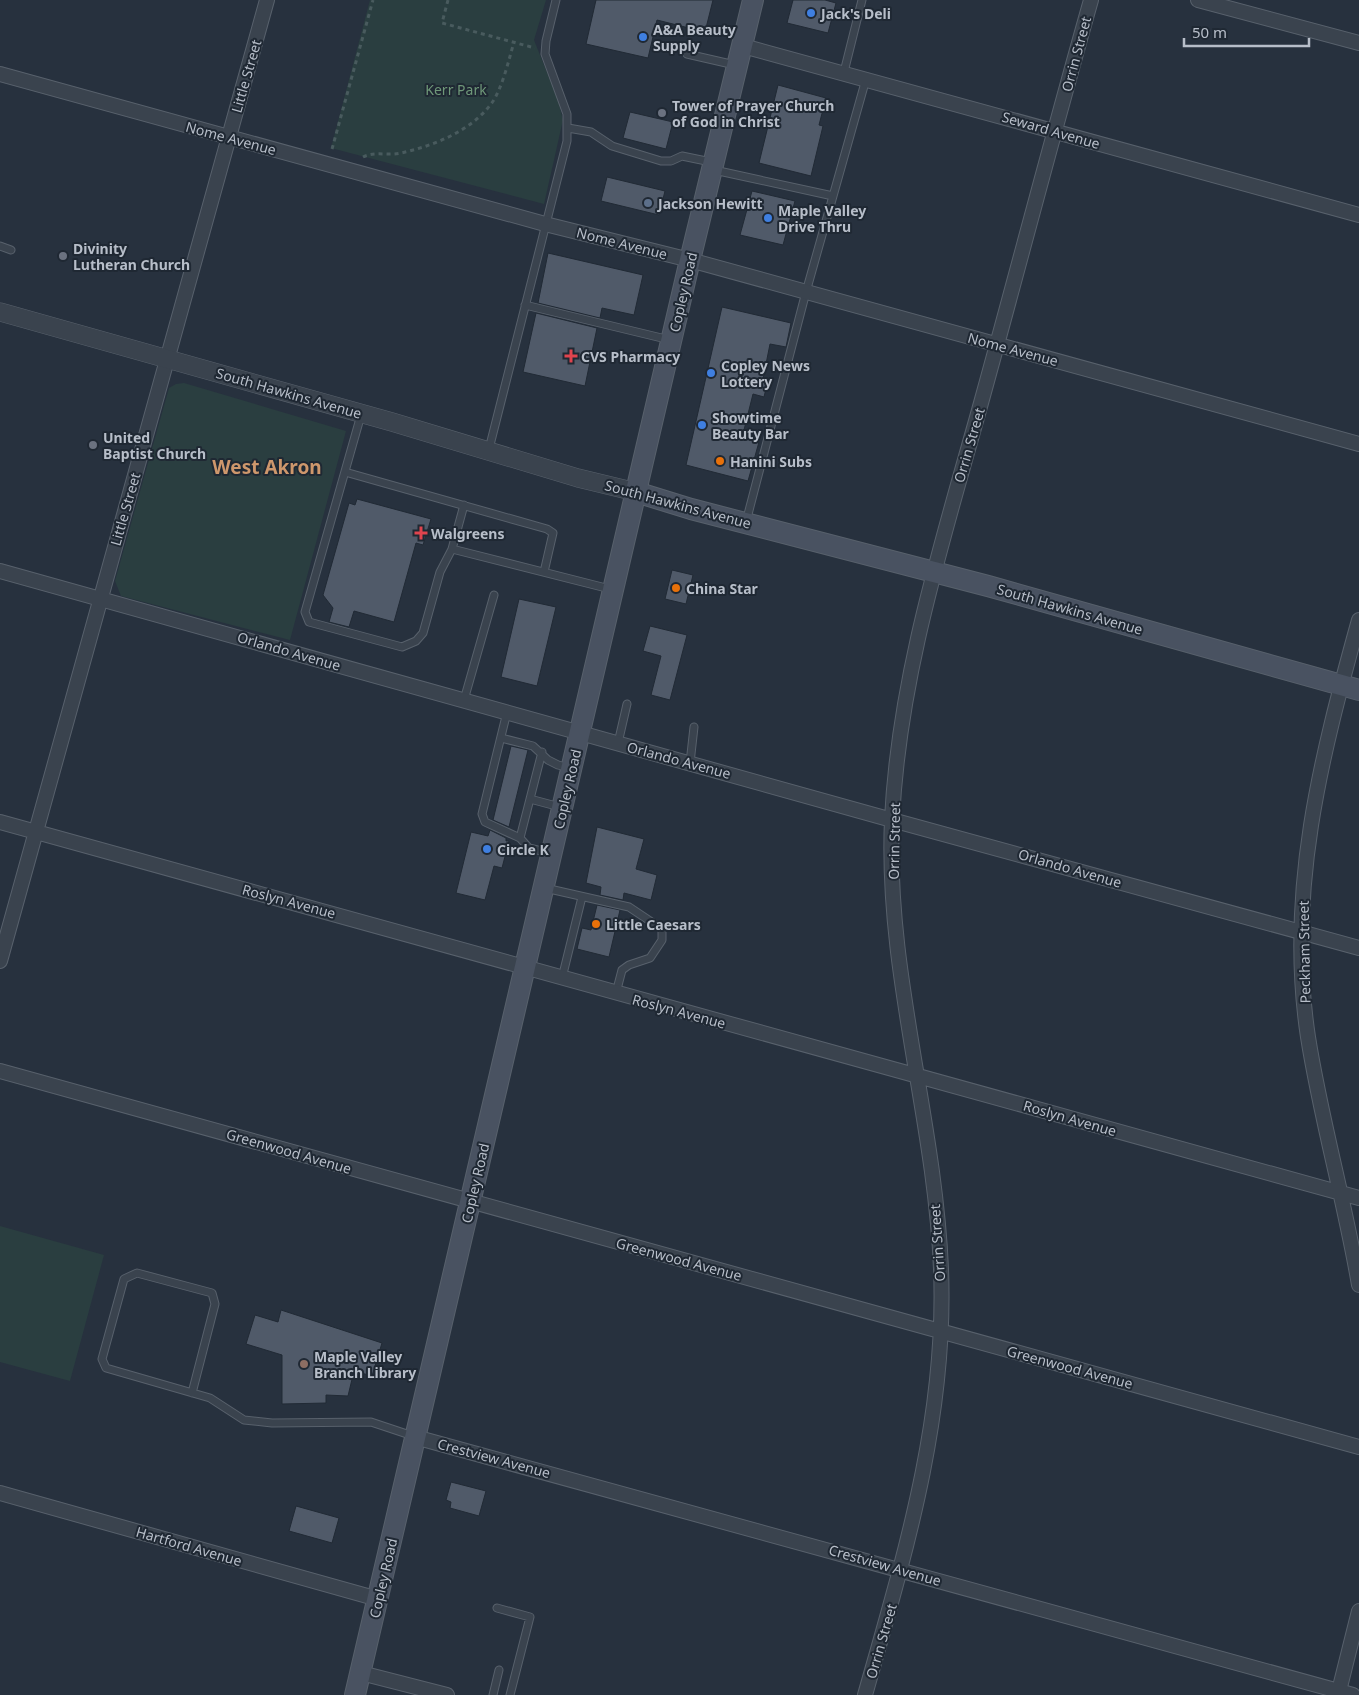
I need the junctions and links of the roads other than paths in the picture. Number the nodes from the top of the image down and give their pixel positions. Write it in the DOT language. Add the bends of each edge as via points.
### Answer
graph roads {
  1 [pos="267,0"];
  2 [pos="556,0"];
  3 [pos="753,0"];
  4 [pos="859,0"];
  5 [pos="1091,0"];
  6 [pos="1198,0"];
  7 [pos="1359,44"];
  8 [pos="742,46"];
  9 [pos="686,54"];
  10 [pos="738,66"];
  11 [pos="844,72"];
  12 [pos="0,74"];
  13 [pos="866,78"];
  14 [pos="568,128"];
  15 [pos="1055,132"];
  16 [pos="229,138"];
  17 [pos="713,166"];
  18 [pos="833,196"];
  19 [pos="1359,215"];
  20 [pos="545,224"];
  21 [pos="0,246"];
  22 [pos="11,250"];
  23 [pos="690,260"];
  24 [pos="806,292"];
  25 [pos="525,305"];
  26 [pos="0,312"];
  27 [pos="671,340"];
  28 [pos="997,345"];
  29 [pos="166,360"];
  30 [pos="362,413"];
  31 [pos="1359,444"];
  32 [pos="488,451"];
  33 [pos="345,472"];
  34 [pos="636,492"];
  35 [pos="464,505"];
  36 [pos="746,523"];
  37 [pos="452,549"];
  38 [pos="0,571"];
  39 [pos="544,572"];
  40 [pos="934,573"];
  41 [pos="613,590"];
  42 [pos="494,595"];
  43 [pos="100,598"];
  44 [pos="1359,620"];
  45 [pos="1350,687"];
  46 [pos="464,700"];
  47 [pos="627,704"];
  48 [pos="507,712"];
  49 [pos="694,727"];
  50 [pos="580,733"];
  51 [pos="501,738"];
  52 [pos="618,743"];
  53 [pos="542,752"];
  54 [pos="690,763"];
  55 [pos="572,769"];
  56 [pos="530,799"];
  57 [pos="563,808"];
  58 [pos="892,820"];
  59 [pos="0,822"];
  60 [pos="35,832"];
  61 [pos="520,838"];
  62 [pos="552,854"];
  63 [pos="544,888"];
  64 [pos="582,896"];
  65 [pos="1301,930"];
  66 [pos="1359,948"];
  67 [pos="0,961"];
  68 [pos="526,967"];
  69 [pos="562,978"];
  70 [pos="616,993"];
  71 [pos="0,1071"];
  72 [pos="916,1075"];
  73 [pos="1340,1193"];
  74 [pos="1359,1198"];
  75 [pos="471,1202"];
  76 [pos="1359,1285"];
  77 [pos="941,1331"];
  78 [pos="192,1393"];
  79 [pos="416,1437"];
  80 [pos="1359,1448"];
  81 [pos="0,1493"];
  82 [pos="901,1571"];
  83 [pos="378,1599"];
  84 [pos="497,1608"];
  85 [pos="1359,1611"];
  86 [pos="499,1670"];
  87 [pos="360,1673"];
  88 [pos="1339,1693"];
  89 [pos="355,1695"];
  90 [pos="447,1695"];
  91 [pos="492,1695"];
  92 [pos="510,1695"];
  93 [pos="865,1695"];
  94 [pos="1353,1695"];
  1 -- 16 [label="street, Little Street"];
  2 -- 14 [label="lane" via="545,50"];
  3 -- 8 [label="main road, Copley Road"];
  4 -- 11 [label="lane"];
  5 -- 15 [label="street, Orrin Street"];
  6 -- 7 [label="street"];
  8 -- 10 [label="main road, Copley Road"];
  8 -- 11 [label="street, Seward Avenue"];
  9 -- 10 [label="lane"];
  10 -- 17 [label="main road, Copley Road"];
  11 -- 13 [label="street, Seward Avenue"];
  12 -- 16 [label="street, Nome Avenue"];
  13 -- 15 [label="street, Seward Avenue"];
  13 -- 18 [label="lane"];
  14 -- 17 [label="lane" via="591,132 612,146 661,161 672,161 682,156"];
  14 -- 20 [label="lane"];
  15 -- 19 [label="street, Seward Avenue"];
  15 -- 28 [label="street, Orrin Street"];
  16 -- 20 [label="street, Nome Avenue"];
  16 -- 29 [label="street, Little Street"];
  17 -- 18 [label="lane"];
  17 -- 23 [label="main road, Copley Road"];
  18 -- 24 [label="lane"];
  20 -- 23 [label="street, Nome Avenue"];
  20 -- 25 [label="lane"];
  21 -- 22 [label="lane"];
  23 -- 24 [label="street, Nome Avenue"];
  23 -- 27 [label="main road, Copley Road"];
  24 -- 28 [label="street, Nome Avenue"];
  24 -- 36 [label="lane"];
  25 -- 27 [label="lane"];
  25 -- 32 [label="lane"];
  26 -- 29 [label="street, South Hawkins Avenue"];
  27 -- 34 [label="main road, Copley Road"];
  28 -- 31 [label="street, Nome Avenue"];
  28 -- 40 [label="street, Orrin Street"];
  29 -- 30 [label="street, South Hawkins Avenue"];
  29 -- 43 [label="street, Little Street"];
  30 -- 32 [label="street, South Hawkins Avenue"];
  30 -- 33 [label="lane"];
  32 -- 34 [label="street, South Hawkins Avenue"];
  33 -- 35 [label="lane"];
  33 -- 37 [label="lane" via="305,612 309,622 402,647 416,641 424,633 440,572"];
  34 -- 36 [label="main road, South Hawkins Avenue"];
  34 -- 41 [label="main road, Copley Road"];
  35 -- 37 [label="lane"];
  35 -- 39 [label="lane" via="553,532"];
  36 -- 40 [label="main road, South Hawkins Avenue"];
  37 -- 39 [label="lane"];
  38 -- 43 [label="street, Orlando Avenue"];
  39 -- 41 [label="lane"];
  40 -- 45 [label="main road, South Hawkins Avenue"];
  40 -- 58 [label="street, Orrin Street" via="910,668"];
  41 -- 50 [label="main road, Copley Road"];
  42 -- 46 [label="lane"];
  43 -- 46 [label="street, Orlando Avenue"];
  43 -- 60 [label="street, Little Street"];
  44 -- 45 [label="street, Peckham Street"];
  45 -- 65 [label="street, Peckham Street" via="1314,795 1305,860"];
  46 -- 48 [label="street, Orlando Avenue"];
  47 -- 52 [label="lane"];
  48 -- 50 [label="street, Orlando Avenue"];
  48 -- 51 [label="lane"];
  49 -- 54 [label="lane"];
  50 -- 52 [label="street, Orlando Avenue"];
  50 -- 55 [label="main road, Copley Road"];
  51 -- 53 [label="lane" via="533,746"];
  51 -- 61 [label="lane" via="482,814 485,822"];
  52 -- 54 [label="street, Orlando Avenue"];
  53 -- 55 [label="lane" via="558,765"];
  53 -- 56 [label="lane"];
  54 -- 58 [label="street, Orlando Avenue"];
  55 -- 57 [label="main road, Copley Road"];
  56 -- 57 [label="lane"];
  56 -- 61 [label="lane"];
  57 -- 62 [label="main road, Copley Road"];
  58 -- 65 [label="street, Orlando Avenue"];
  58 -- 72 [label="street, Orrin Street" via="892,879 898,944"];
  59 -- 60 [label="street, Roslyn Avenue"];
  60 -- 67 [label="street, Little Street"];
  60 -- 68 [label="street, Roslyn Avenue"];
  61 -- 62 [label="lane" via="529,848"];
  62 -- 63 [label="main road, Copley Road"];
  63 -- 64 [label="lane"];
  63 -- 68 [label="main road, Copley Road"];
  64 -- 69 [label="lane"];
  64 -- 70 [label="lane" via="629,907 662,929 662,940 650,958 622,970"];
  65 -- 66 [label="street, Orlando Avenue"];
  65 -- 73 [label="street, Peckham Street" via="1308,1036"];
  68 -- 69 [label="street, Roslyn Avenue"];
  68 -- 75 [label="main road, Copley Road"];
  69 -- 70 [label="street, Roslyn Avenue"];
  70 -- 72 [label="street, Roslyn Avenue"];
  71 -- 75 [label="street, Greenwood Avenue"];
  72 -- 73 [label="street, Roslyn Avenue"];
  72 -- 77 [label="street, Orrin Street" via="938,1230"];
  73 -- 74 [label="street, Roslyn Avenue"];
  73 -- 76 [label="street, Peckham Street"];
  75 -- 77 [label="street, Greenwood Avenue"];
  75 -- 79 [label="main road, Copley Road"];
  77 -- 80 [label="street, Greenwood Avenue"];
  77 -- 82 [label="street, Orrin Street" via="930,1443"];
  78 -- 78 [label="lane" via="106,1368 102,1359 124,1278 137,1273 212,1293 215,1304"];
  78 -- 79 [label="lane" via="210,1398 244,1420 272,1423 371,1422"];
  79 -- 82 [label="street, Crestview Avenue"];
  79 -- 83 [label="main road, Copley Road"];
  81 -- 83 [label="street, Hartford Avenue"];
  82 -- 88 [label="street, Crestview Avenue"];
  82 -- 93 [label="street, Orrin Street"];
  83 -- 87 [label="main road, Copley Road"];
  84 -- 92 [label="lane" via="530,1617"];
  85 -- 88 [label="street"];
  86 -- 91 [label="lane"];
  87 -- 89 [label="main road, Copley Road"];
  87 -- 90 [label="street"];
  88 -- 94 [label="street, Crestview Avenue"];
}
